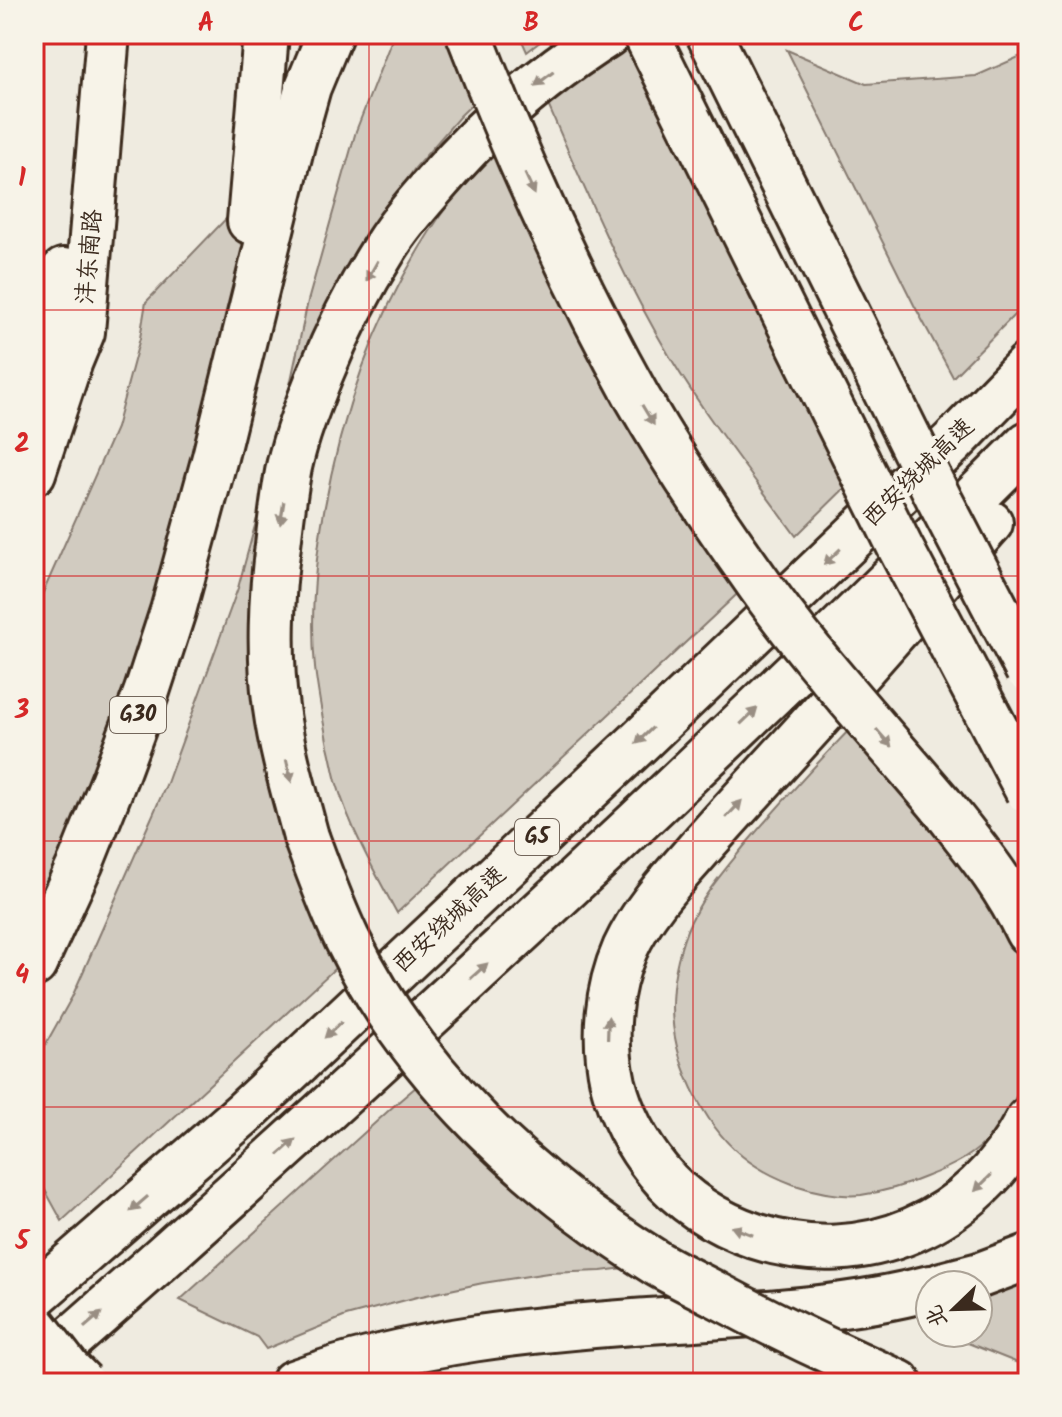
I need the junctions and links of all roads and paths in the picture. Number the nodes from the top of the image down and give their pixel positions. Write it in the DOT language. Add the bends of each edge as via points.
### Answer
graph roads {
  1 [pos="82,34"];
  2 [pos="108,34"];
  3 [pos="266,34"];
  4 [pos="330,34"];
  5 [pos="469,34"];
  6 [pos="608,34"];
  7 [pos="646,34"];
  8 [pos="709,34"];
  9 [pos="1028,365"];
  10 [pos="34,369"];
  11 [pos="1028,444"];
  12 [pos="215,457"];
  13 [pos="34,473"];
  14 [pos="1028,480"];
  15 [pos="1028,670"];
  16 [pos="1028,791"];
  17 [pos="1028,932"];
  18 [pos="34,964"];
  19 [pos="1028,1120"];
  20 [pos="1028,1257"];
  21 [pos="994,1270"];
  22 [pos="914,1292"];
  23 [pos="34,1296"];
  24 [pos="34,1324"];
  25 [pos="34,1371"];
  26 [pos="83,1383"];
  27 [pos="293,1383"];
  28 [pos="899,1383"];
  1 -- 10 [label="highway, 沣东南路" via="59,317"];
  2 -- 13 [label="highway, 沣东南路" via="83,332"];
  3 -- 12 [label="highway" via="241,304"];
  4 -- 12 [label="highway, G30" via="292,144"];
  5 -- 17 [label="highway, one-way, bridge" via="559,246 672,454 793,630 993,870"];
  6 -- 28 [label="highway, one-way, bridge" via="517,100 465,148 387,244 329,353 289,465 273,580 276,706 288,772 324,888 371,983 433,1073 481,1125 540,1179 660,1265"];
  7 -- 16 [label="highway, bridge" via="900,547"];
  8 -- 15 [label="highway, bridge"];
  9 -- 23 [label="highway, 西安绕城高速 / G5, one-way" via="246,1111"];
  25 -- 11 [label="highway, G5, one-way" via="573,885"];
  12 -- 18 [label="highway, G30" via="147,691 81,862"];
  19 -- 14 [label="highway, one-way" via="993,1173 922,1226 834,1248 777,1243 721,1222 692,1204 645,1155 616,1095 607,1032 625,949 652,903"];
  20 -- 21 [label="highway"];
  22 -- 27 [label="highway" via="803,1311 504,1333 439,1343"];
  24 -- 26 [label="highway, bridge"];
}
